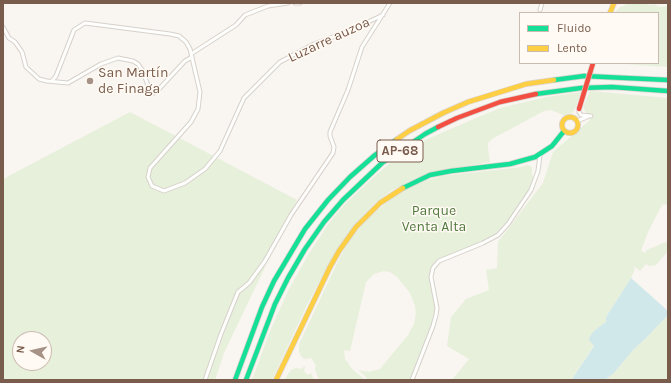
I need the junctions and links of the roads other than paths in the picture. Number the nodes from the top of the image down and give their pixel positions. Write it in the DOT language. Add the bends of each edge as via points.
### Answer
graph roads {
  1 [pos="288,3"];
  2 [pos="295,3"];
  3 [pos="300,3"];
  4 [pos="385,3"];
  5 [pos="390,3"];
  6 [pos="542,3"];
  7 [pos="387,8"];
  8 [pos="540,10"];
  9 [pos="383,15"];
  10 [pos="3,27"];
  11 [pos="192,55"];
  12 [pos="593,64"];
  13 [pos="668,80"];
  14 [pos="52,81"];
  15 [pos="668,91"];
  16 [pos="579,109"];
  17 [pos="576,119"];
  18 [pos="564,131"];
  19 [pos="540,155"];
  20 [pos="206,380"];
  21 [pos="235,380"];
  22 [pos="246,380"];
  23 [pos="276,380"];
  24 [pos="412,380"];
  1 -- 11 [label="street" via="268,6 245,15 236,25"];
  2 -- 3 [label="street"];
  4 -- 7 [label="street"];
  5 -- 7 [label="street"];
  6 -- 8 [label="street"];
  7 -- 9 [label="street"];
  9 -- 11 [label="street, Luzarre auzoa" via="314,44 280,62 244,98 220,151 205,169 164,191 152,186 148,177 150,168 191,122 198,109 200,92"];
  9 -- 20 [label="street" via="362,47 348,90 330,132 333,153 291,214 265,261 238,292"];
  10 -- 14 [label="street" via="22,52 26,67 39,79"];
  11 -- 14 [label="street" via="154,93 150,90 138,64 118,58 101,64 68,83"];
  11 -- 14 [label="street, Luzarre auzoa" via="186,42 179,36 84,23 74,30"];
  12 -- 16 [label="main road, bridge"];
  13 -- 21 [label="main road, AP-68" via="584,76 526,84 468,102 409,131 350,177 305,229 274,281"];
  15 -- 22 [label="main road, AP-68" via="612,87 529,95 500,102 457,118 403,148 357,185 309,242 280,293"];
  16 -- 17 [label="main road"];
  16 -- 17 [label="street" via="581,115 591,116"];
  17 -- 18 [label="main road" via="576,130 570,133"];
  17 -- 18 [label="main road" via="567,117 562,120"];
  18 -- 19 [label="main road" via="552,146"];
  19 -- 23 [label="main road" via="522,162 430,175 380,203 356,227 339,251"];
  19 -- 24 [label="street" via="538,171 531,190 498,235 483,244 439,261 433,268 431,277 436,315"];
}
